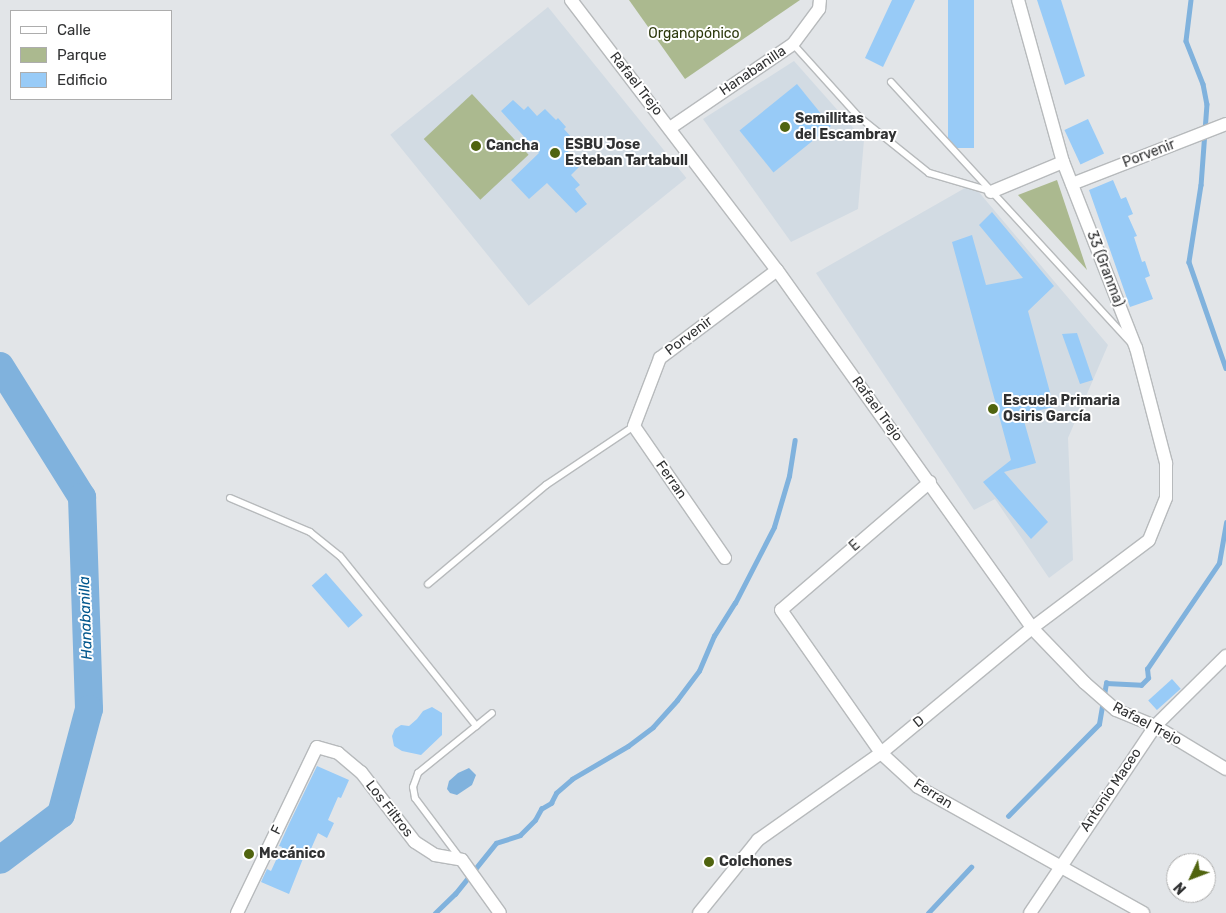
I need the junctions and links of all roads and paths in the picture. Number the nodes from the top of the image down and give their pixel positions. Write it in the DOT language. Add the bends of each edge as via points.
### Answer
graph roads {
  1 [pos="571,0"];
  2 [pos="820,0"];
  3 [pos="1018,0"];
  4 [pos="793,44"];
  5 [pos="891,82"];
  6 [pos="1222,126"];
  7 [pos="670,128"];
  8 [pos="1062,162"];
  9 [pos="1072,184"];
  10 [pos="991,192"];
  11 [pos="777,270"];
  12 [pos="1136,348"];
  13 [pos="634,426"];
  14 [pos="930,482"];
  15 [pos="230,498"];
  16 [pos="1149,540"];
  17 [pos="725,558"];
  18 [pos="428,584"];
  19 [pos="781,610"];
  20 [pos="1032,628"];
  21 [pos="1226,656"];
  22 [pos="492,713"];
  23 [pos="476,726"];
  24 [pos="1155,726"];
  25 [pos="317,747"];
  26 [pos="881,753"];
  27 [pos="1226,769"];
  28 [pos="462,860"];
  29 [pos="1060,865"];
  30 [pos="237,913"];
  31 [pos="500,913"];
  32 [pos="699,913"];
  33 [pos="1030,913"];
  34 [pos="1143,913"];
  1 -- 7 [label="street, Rafael Trejo"];
  2 -- 4 [label="street, Hanabanilla" via="819,9"];
  3 -- 8 [label="street, 33 (Granma)"];
  4 -- 7 [label="street, Hanabanilla"];
  4 -- 10 [label="lane" via="858,116 930,172"];
  5 -- 10 [label="lane"];
  6 -- 9 [label="street, Porvenir"];
  7 -- 11 [label="street, Rafael Trejo"];
  8 -- 9 [label="street, 33 (Granma)"];
  8 -- 10 [label="street"];
  9 -- 12 [label="street, 33 (Granma)"];
  10 -- 12 [label="lane"];
  11 -- 13 [label="street, Porvenir" via="660,358"];
  11 -- 14 [label="street, Rafael Trejo"];
  12 -- 16 [label="street, 33 (Granma)" via="1166,463 1166,498"];
  13 -- 17 [label="street, Ferran"];
  13 -- 18 [label="lane" via="546,485"];
  14 -- 19 [label="street, E"];
  14 -- 20 [label="street, Rafael Trejo"];
  15 -- 23 [label="lane" via="310,532 340,556"];
  16 -- 20 [label="street, D"];
  19 -- 26 [label="street, Ferran"];
  20 -- 24 [label="street, Rafael Trejo" via="1116,710"];
  20 -- 26 [label="street, D"];
  21 -- 24 [label="street, Antonio Maceo"];
  22 -- 23 [label="lane"];
  23 -- 28 [label="lane" via="418,773 413,787 416,798"];
  24 -- 27 [label="street, Rafael Trejo"];
  24 -- 29 [label="street, Antonio Maceo"];
  25 -- 28 [label="street, Los Filtros" via="338,753 361,772 415,842 435,855"];
  25 -- 30 [label="street, F"];
  26 -- 29 [label="street, Ferran" via="918,787"];
  26 -- 32 [label="street, D" via="758,840"];
  28 -- 31 [label="street"];
  29 -- 33 [label="street, Antonio Maceo"];
  29 -- 34 [label="street, Ferran"];
}
